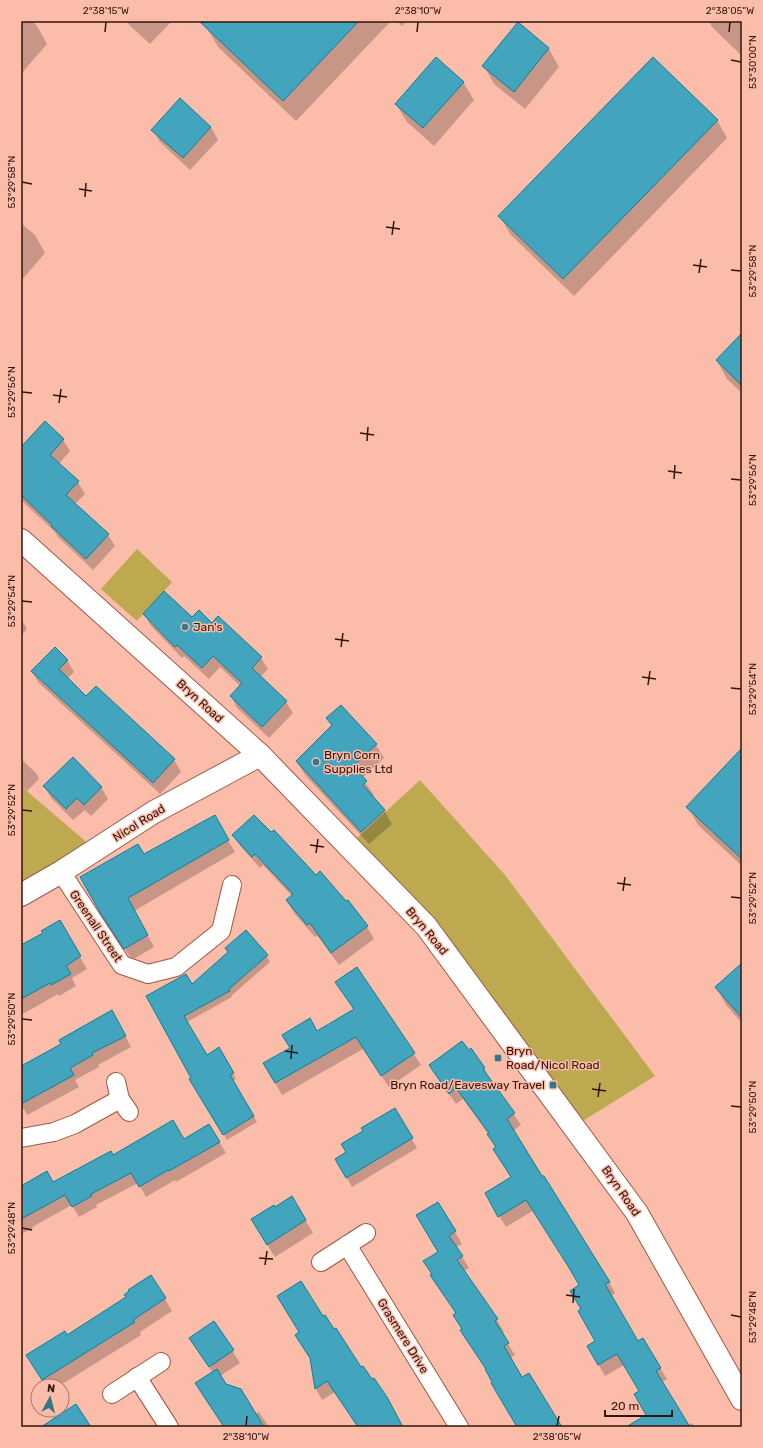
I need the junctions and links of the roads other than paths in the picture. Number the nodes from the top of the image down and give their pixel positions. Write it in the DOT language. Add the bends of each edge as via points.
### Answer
graph roads {
  1 [pos="21,540"];
  2 [pos="260,755"];
  3 [pos="61,872"];
  4 [pos="232,885"];
  5 [pos="21,895"];
  6 [pos="116,1082"];
  7 [pos="21,1138"];
  8 [pos="366,1233"];
  9 [pos="347,1245"];
  10 [pos="321,1262"];
  11 [pos="161,1362"];
  12 [pos="137,1377"];
  13 [pos="112,1394"];
  14 [pos="742,1399"];
  15 [pos="169,1427"];
  16 [pos="459,1427"];
  1 -- 2 [label="main road, Bryn Road"];
  2 -- 3 [label="main road, Nicol Road" via="154,812"];
  2 -- 14 [label="main road, Bryn Road" via="426,926 637,1213"];
  3 -- 4 [label="street, Greenall Street" via="122,965 148,974 176,967 221,931"];
  3 -- 5 [label="main road, Nicol Road"];
  6 -- 7 [label="street" via="125,1105 54,1132"];
  8 -- 9 [label="street"];
  9 -- 10 [label="street"];
  9 -- 16 [label="street, Grasmere Drive"];
  11 -- 12 [label="street"];
  12 -- 13 [label="street"];
  12 -- 15 [label="street"];
}
